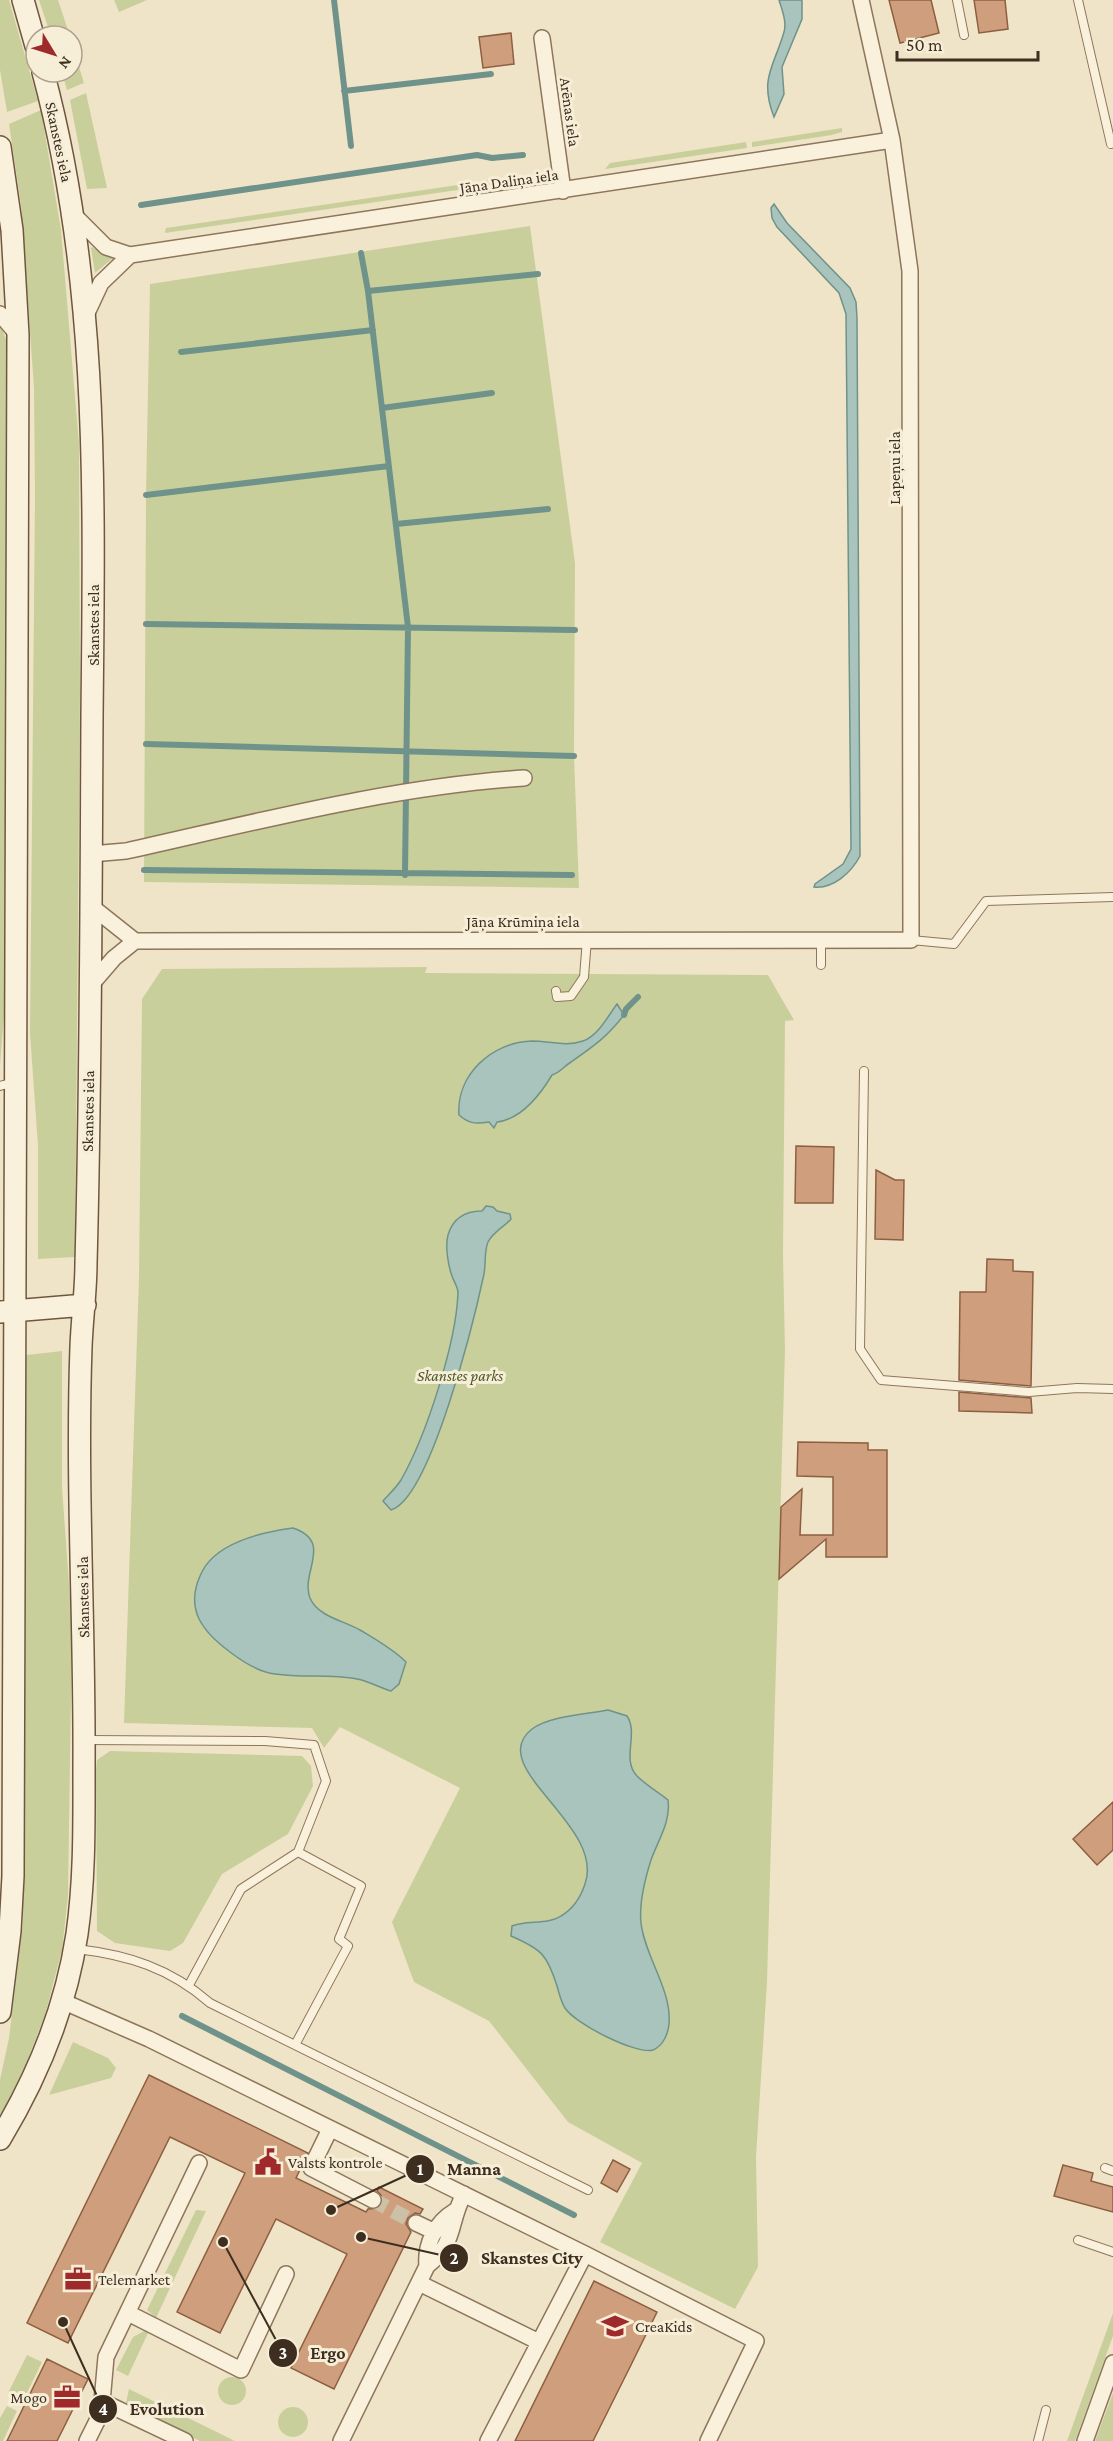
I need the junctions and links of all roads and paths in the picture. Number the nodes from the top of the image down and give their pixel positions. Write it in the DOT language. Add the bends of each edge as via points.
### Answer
graph roads {
  1 [pos="22,0"];
  2 [pos="861,0"];
  3 [pos="957,0"];
  4 [pos="1078,0"];
  5 [pos="29,24"];
  6 [pos="964,34"];
  7 [pos="542,38"];
  8 [pos="46,84"];
  9 [pos="892,140"];
  10 [pos="1111,144"];
  11 [pos="0,147"];
  12 [pos="563,191"];
  13 [pos="74,215"];
  14 [pos="6,237"];
  15 [pos="130,255"];
  16 [pos="0,314"];
  17 [pos="86,316"];
  18 [pos="18,335"];
  19 [pos="524,778"];
  20 [pos="91,854"];
  21 [pos="1113,897"];
  22 [pos="91,906"];
  23 [pos="587,939"];
  24 [pos="821,939"];
  25 [pos="911,940"];
  26 [pos="135,941"];
  27 [pos="821,965"];
  28 [pos="89,987"];
  29 [pos="556,991"];
  30 [pos="864,1071"];
  31 [pos="8,1084"];
  32 [pos="85,1305"];
  33 [pos="8,1310"];
  34 [pos="1113,1389"];
  35 [pos="84,1740"];
  36 [pos="298,1852"];
  37 [pos="74,1949"];
  38 [pos="189,1985"];
  39 [pos="62,2001"];
  40 [pos="0,2012"];
  41 [pos="295,2045"];
  42 [pos="330,2129"];
  43 [pos="0,2139"];
  44 [pos="199,2163"];
  45 [pos="588,2190"];
  46 [pos="464,2194"];
  47 [pos="373,2200"];
  48 [pos="455,2211"];
  49 [pos="416,2223"];
  50 [pos="435,2232"];
  51 [pos="1078,2240"];
  52 [pos="1113,2252"];
  53 [pos="585,2254"];
  54 [pos="427,2266"];
  55 [pos="286,2274"];
  56 [pos="419,2283"];
  57 [pos="128,2313"];
  58 [pos="539,2342"];
  59 [pos="1113,2363"];
  60 [pos="103,2402"];
  61 [pos="1046,2410"];
  62 [pos="87,2441"];
  63 [pos="185,2441"];
  64 [pos="340,2441"];
  65 [pos="488,2441"];
  66 [pos="708,2441"];
  67 [pos="1038,2441"];
  68 [pos="1085,2441"];
  1 -- 5 [label="main road"];
  2 -- 9 [label="street, Lapeņu iela"];
  3 -- 6 [label="lane"];
  4 -- 10 [label="lane"];
  7 -- 12 [label="street, Arēnas iela"];
  8 -- 13 [label="main road, Skanstes iela"];
  9 -- 12 [label="street, Jāņa Daliņa iela"];
  9 -- 25 [label="street, Lapeņu iela" via="910,271"];
  11 -- 14 [label="main road"];
  12 -- 15 [label="street, Jāņa Daliņa iela"];
  13 -- 15 [label="street" via="106,247"];
  13 -- 17 [label="main road, Skanstes iela"];
  14 -- 18 [label="main road"];
  15 -- 17 [label="street" via="100,283"];
  16 -- 18 [label="street"];
  17 -- 20 [label="main road, Skanstes iela" via="94,549"];
  18 -- 31 [label="main road"];
  19 -- 20 [label="street" via="387,794 126,850"];
  20 -- 22 [label="main road, Skanstes iela"];
  21 -- 25 [label="lane" via="986,901 954,944"];
  22 -- 26 [label="street"];
  22 -- 28 [label="main road, Skanstes iela"];
  23 -- 24 [label="street, Jāņa Krūmiņa iela"];
  23 -- 26 [label="street, Jāņa Krūmiņa iela"];
  23 -- 29 [label="lane" via="584,977 571,996 557,997"];
  24 -- 25 [label="street, Jāņa Krūmiņa iela"];
  24 -- 27 [label="lane"];
  26 -- 28 [label="street"];
  28 -- 32 [label="main road, Skanstes iela"];
  30 -- 34 [label="lane" via="860,1349 881,1380 1029,1392"];
  31 -- 33 [label="main road"];
  32 -- 33 [label="main road"];
  32 -- 35 [label="main road, Skanstes iela" via="80,1416"];
  33 -- 40 [label="main road" via="10,1931"];
  35 -- 36 [label="lane" via="314,1745 326,1781"];
  35 -- 37 [label="main road, Skanstes iela" via="83,1865"];
  36 -- 38 [label="lane" via="241,1889"];
  36 -- 41 [label="lane" via="361,1887 339,1939 348,1946"];
  37 -- 38 [label="lane" via="135,1959"];
  37 -- 39 [label="main road, Skanstes iela"];
  38 -- 41 [label="lane" via="210,2003"];
  39 -- 42 [label="street" via="149,2039"];
  39 -- 43 [label="main road, Skanstes iela" via="30,2084"];
  41 -- 45 [label="lane"];
  42 -- 46 [label="street"];
  42 -- 47 [label="street" via="311,2168"];
  44 -- 57 [label="street"];
  46 -- 48 [label="street"];
  46 -- 53 [label="street"];
  48 -- 50 [label="street" via="441,2219"];
  48 -- 54 [label="street" via="455,2226 440,2256"];
  49 -- 50 [label="street"];
  50 -- 54 [label="street" via="426,2251"];
  51 -- 52 [label="lane"];
  53 -- 58 [label="street"];
  53 -- 66 [label="street" via="756,2341"];
  54 -- 56 [label="street"];
  55 -- 57 [label="street" via="241,2370"];
  56 -- 58 [label="street"];
  56 -- 64 [label="street"];
  57 -- 60 [label="street" via="106,2357"];
  58 -- 65 [label="street"];
  59 -- 68 [label="street"];
  60 -- 62 [label="street"];
  60 -- 63 [label="street"];
  61 -- 67 [label="lane"];
}
